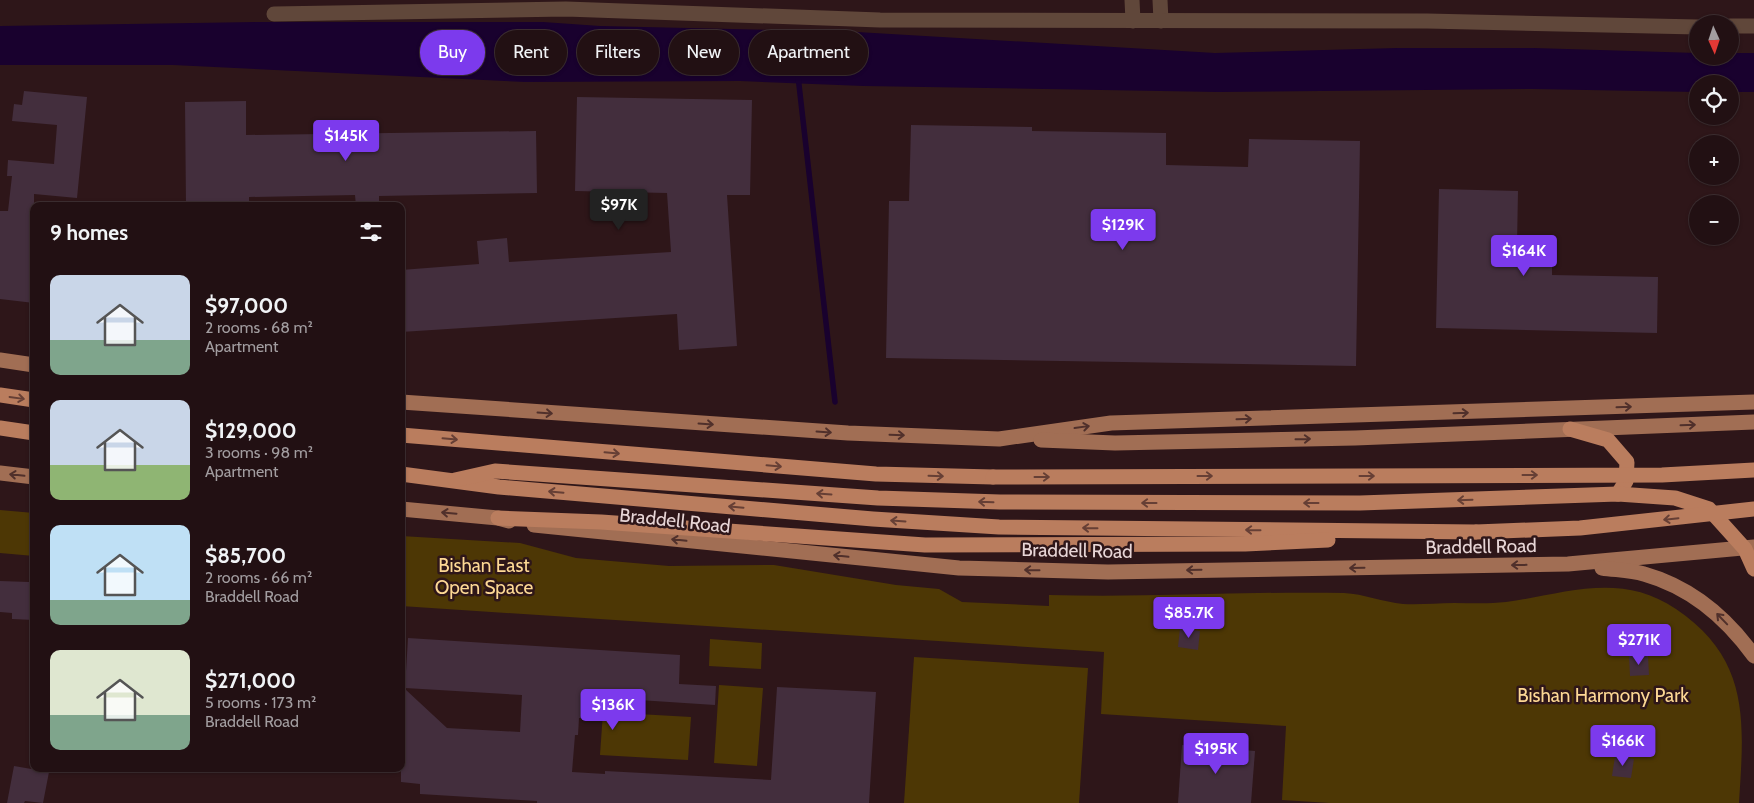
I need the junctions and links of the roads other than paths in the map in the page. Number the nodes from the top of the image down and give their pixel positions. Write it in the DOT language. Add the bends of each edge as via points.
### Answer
graph roads {
  1 [pos="1132,0"];
  2 [pos="1160,0"];
  3 [pos="274,14"];
  4 [pos="1133,21"];
  5 [pos="1160,21"];
  6 [pos="1689,26"];
  7 [pos="1739,26"];
  8 [pos="1754,26"];
  9 [pos="0,360"];
  10 [pos="30,364"];
  11 [pos="0,395"];
  12 [pos="30,399"];
  13 [pos="405,402"];
  14 [pos="1754,402"];
  15 [pos="1754,422"];
  16 [pos="0,428"];
  17 [pos="1570,430"];
  18 [pos="30,432"];
  19 [pos="405,435"];
  20 [pos="999,438"];
  21 [pos="1754,470"];
  22 [pos="0,473"];
  23 [pos="405,474"];
  24 [pos="30,477"];
  25 [pos="455,480"];
  26 [pos="1618,494"];
  27 [pos="405,509"];
  28 [pos="1754,509"];
  29 [pos="498,518"];
  30 [pos="1476,532"];
  31 [pos="1749,548"];
  32 [pos="1568,564"];
  33 [pos="1754,568"];
  34 [pos="1754,656"];
  1 -- 4 [label="street"];
  2 -- 5 [label="street"];
  3 -- 4 [label="street" via="566,9 880,20"];
  4 -- 5 [label="street"];
  5 -- 6 [label="street"];
  7 -- 8 [label="street"];
  9 -- 10 [label="main road"];
  11 -- 12 [label="highway, one-way"];
  13 -- 20 [label="main road, one-way" via="839,433"];
  20 -- 14 [label="main road, one-way" via="1111,423"];
  17 -- 15 [label="main road, one-way"];
  16 -- 18 [label="highway"];
  20 -- 17 [label="main road, one-way" via="1124,443"];
  17 -- 26 [label="highway" via="1608,440 1627,462 1626,481"];
  19 -- 21 [label="highway, one-way, bridge" via="876,474 993,477 1653,475"];
  24 -- 22 [label="main road, one-way"];
  23 -- 25 [label="highway, Braddell Road"];
  26 -- 25 [label="highway, one-way" via="1360,503 1000,502 878,498 495,471"];
  30 -- 25 [label="highway, Braddell Road, one-way" via="999,527 499,487"];
  26 -- 31 [label="highway" via="1675,498 1709,509"];
  29 -- 27 [label="main road, Braddell Road, one-way"];
  28 -- 30 [label="highway, Braddell Road, one-way, bridge" via="1580,528"];
  29 -- 30 [label="highway" via="601,522 925,545 1245,544"];
  32 -- 29 [label="main road, Braddell Road, one-way" via="1108,572 959,568 560,528"];
  31 -- 32 [label="main road, Braddell Road"];
  31 -- 33 [label="highway"];
  34 -- 32 [label="main road, one-way" via="1742,638 1713,609 1678,586 1642,573"];
}
